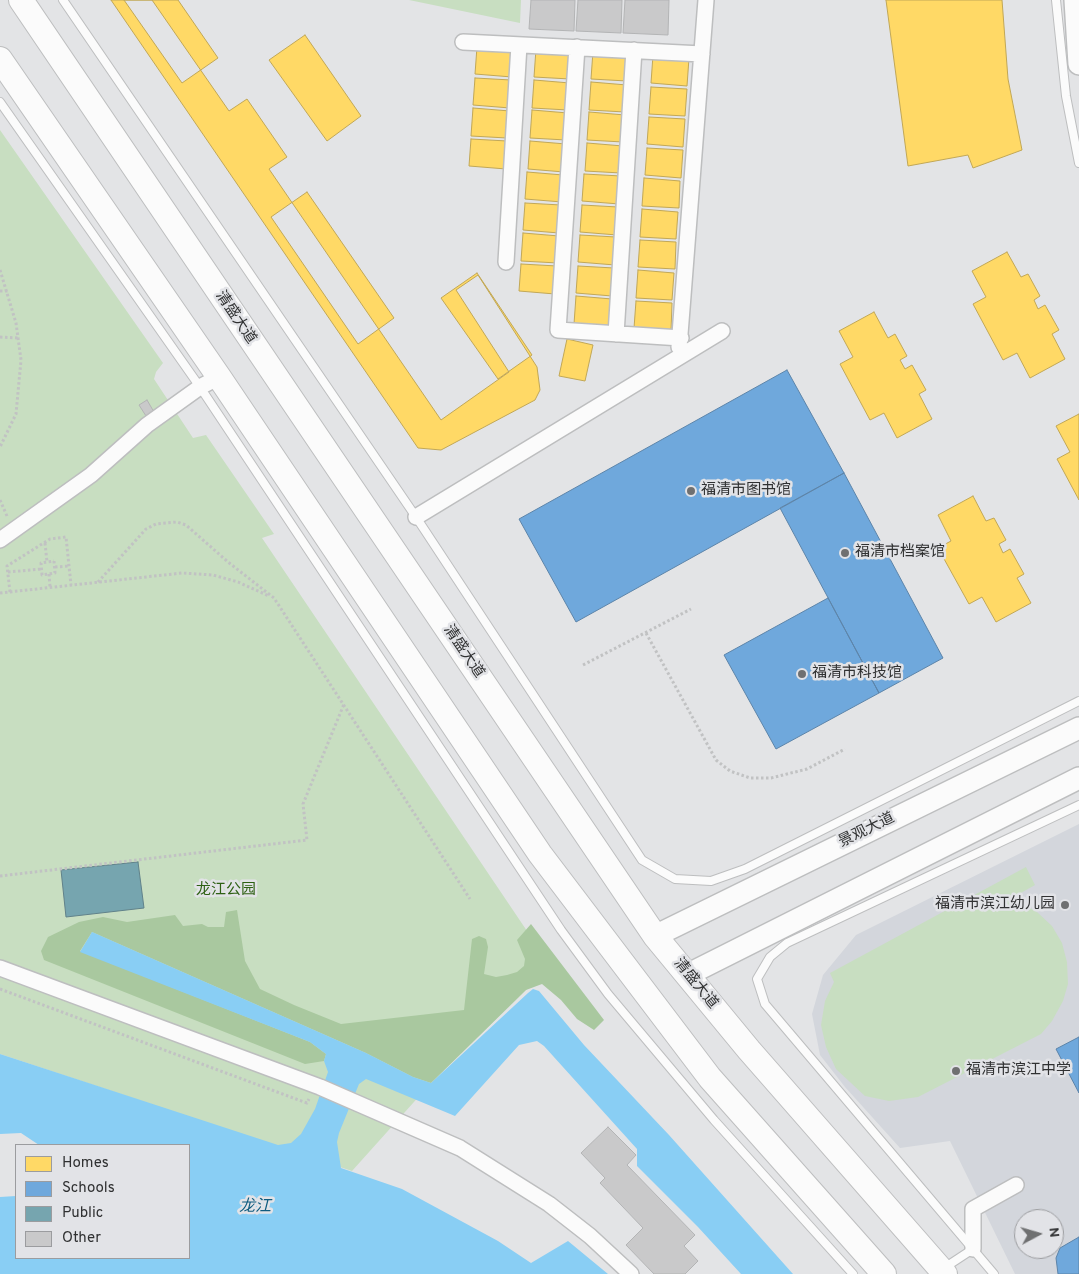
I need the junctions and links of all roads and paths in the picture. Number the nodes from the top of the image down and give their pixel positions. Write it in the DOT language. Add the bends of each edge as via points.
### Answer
graph roads {
  1 [pos="21,0"];
  2 [pos="63,0"];
  3 [pos="706,0"];
  4 [pos="1056,0"];
  5 [pos="1075,0"];
  6 [pos="463,42"];
  7 [pos="519,45"];
  8 [pos="577,47"];
  9 [pos="634,50"];
  10 [pos="702,54"];
  11 [pos="0,59"];
  12 [pos="1079,64"];
  13 [pos="0,102"];
  14 [pos="1079,163"];
  15 [pos="506,262"];
  16 [pos="0,270"];
  17 [pos="8,290"];
  18 [pos="0,291"];
  19 [pos="722,331"];
  20 [pos="616,334"];
  21 [pos="0,337"];
  22 [pos="19,338"];
  23 [pos="681,338"];
  24 [pos="677,357"];
  25 [pos="209,382"];
  26 [pos="0,447"];
  27 [pos="416,517"];
  28 [pos="0,540"];
  29 [pos="45,542"];
  30 [pos="48,562"];
  31 [pos="69,566"];
  32 [pos="55,567"];
  33 [pos="42,569"];
  34 [pos="8,572"];
  35 [pos="49,574"];
  36 [pos="98,582"];
  37 [pos="71,585"];
  38 [pos="50,588"];
  39 [pos="10,592"];
  40 [pos="0,593"];
  41 [pos="274,598"];
  42 [pos="691,609"];
  43 [pos="646,633"];
  44 [pos="583,665"];
  45 [pos="1079,701"];
  46 [pos="344,704"];
  47 [pos="1079,728"];
  48 [pos="845,749"];
  49 [pos="1079,778"];
  50 [pos="1079,805"];
  51 [pos="0,876"];
  52 [pos="470,899"];
  53 [pos="655,936"];
  54 [pos="0,968"];
  55 [pos="687,975"];
  56 [pos="0,989"];
  57 [pos="307,1103"];
  58 [pos="1016,1185"];
  59 [pos="973,1249"];
  60 [pos="943,1272"];
  61 [pos="631,1274"];
  62 [pos="853,1274"];
  63 [pos="884,1274"];
  64 [pos="994,1274"];
  1 -- 53 [label="main road, 清盛大道"];
  2 -- 27 [label="lane"];
  3 -- 10 [label="street"];
  4 -- 14 [label="lane" via="1066,96"];
  5 -- 12 [label="street"];
  6 -- 7 [label="street"];
  7 -- 8 [label="street"];
  7 -- 15 [label="street"];
  8 -- 9 [label="street"];
  8 -- 20 [label="street" via="558,330"];
  9 -- 10 [label="street"];
  9 -- 20 [label="street"];
  10 -- 23 [label="street"];
  11 -- 25 [label="main road"];
  13 -- 25 [label="lane"];
  16 -- 17 [label="path"];
  17 -- 18 [label="path"];
  17 -- 22 [label="path"];
  19 -- 24 [label="street"];
  20 -- 23 [label="street"];
  21 -- 22 [label="path"];
  22 -- 26 [label="path" via="18,400 10,428"];
  23 -- 24 [label="street"];
  24 -- 27 [label="street"];
  25 -- 28 [label="street" via="147,425 84,480"];
  25 -- 62 [label="lane" via="560,930 608,994 714,1120"];
  25 -- 63 [label="main road" via="540,854 710,1078"];
  27 -- 45 [label="lane" via="642,860 675,879 711,881 745,870"];
  29 -- 30 [label="path"];
  29 -- 31 [label="path" via="66,537"];
  29 -- 34 [label="path" via="7,566"];
  30 -- 32 [label="path" via="54,561"];
  30 -- 33 [label="path" via="41,563"];
  31 -- 32 [label="path"];
  31 -- 37 [label="path"];
  32 -- 35 [label="path" via="55,574"];
  33 -- 34 [label="path"];
  33 -- 35 [label="path" via="42,575"];
  34 -- 39 [label="path"];
  35 -- 38 [label="path"];
  36 -- 37 [label="path"];
  36 -- 41 [label="path" via="182,573 213,575"];
  36 -- 41 [label="path" via="146,529 156,524 177,522 186,525"];
  37 -- 38 [label="path"];
  38 -- 39 [label="path"];
  39 -- 40 [label="path"];
  41 -- 46 [label="path"];
  42 -- 43 [label="path"];
  43 -- 44 [label="path"];
  43 -- 48 [label="path" via="716,760 730,771 750,778 771,778 807,769"];
  46 -- 51 [label="path" via="303,804 307,840"];
  46 -- 52 [label="path"];
  47 -- 53 [label="street, 景观大道"];
  49 -- 55 [label="street"];
  50 -- 59 [label="lane" via="787,943 770,956 757,979 765,1004"];
  53 -- 55 [label="main road, 清盛大道"];
  54 -- 61 [label="street" via="356,1101 460,1148 549,1204"];
  55 -- 60 [label="main road, 清盛大道"];
  56 -- 57 [label="path"];
  58 -- 59 [label="street" via="973,1209"];
  59 -- 60 [label="lane"];
  59 -- 64 [label="lane"];
}
